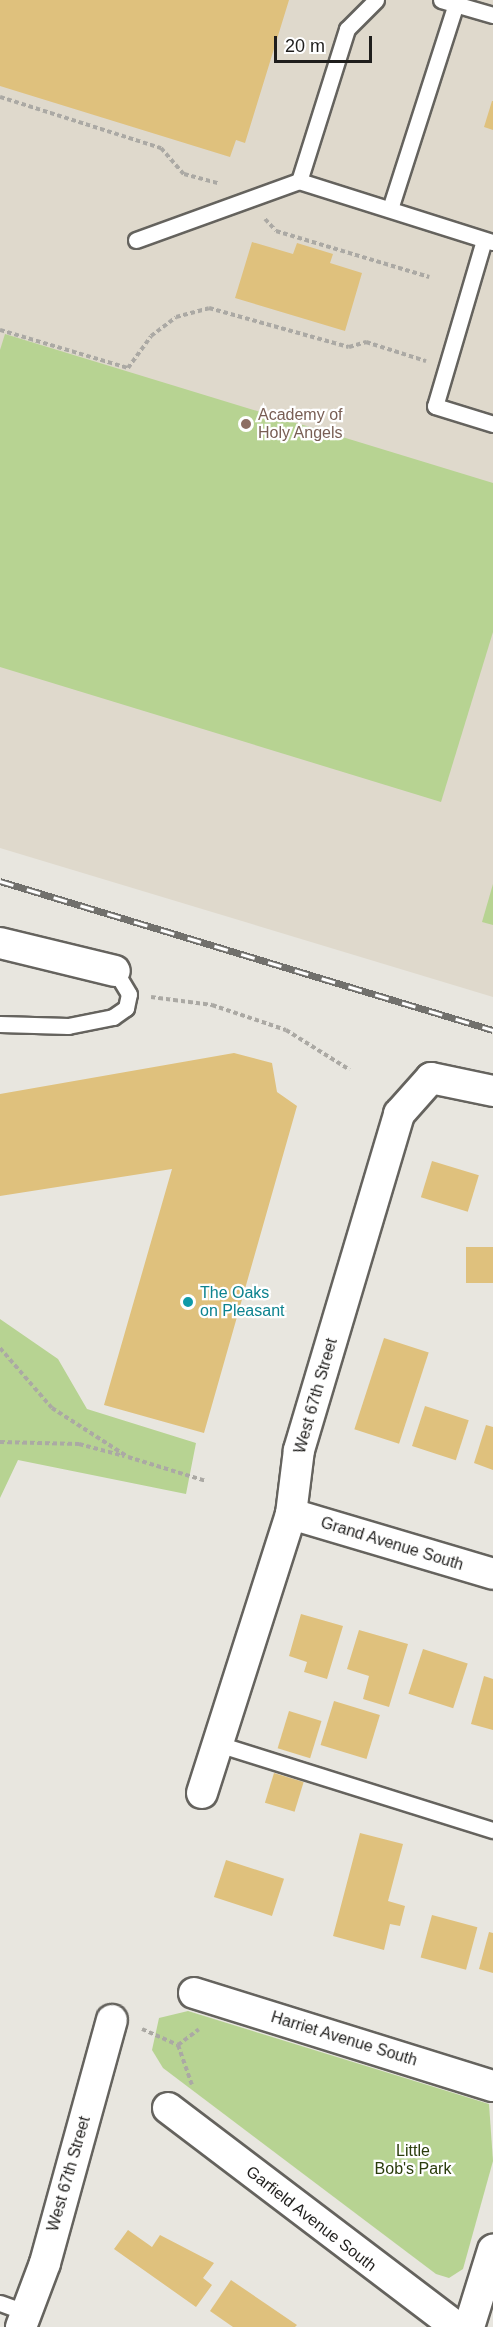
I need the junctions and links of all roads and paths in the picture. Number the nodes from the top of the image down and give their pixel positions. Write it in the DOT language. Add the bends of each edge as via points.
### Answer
graph roads {
  1 [pos="376,0"];
  2 [pos="441,0"];
  3 [pos="456,4"];
  4 [pos="493,15"];
  5 [pos="0,98"];
  6 [pos="299,181"];
  7 [pos="226,186"];
  8 [pos="390,209"];
  9 [pos="265,219"];
  10 [pos="136,240"];
  11 [pos="488,241"];
  12 [pos="429,277"];
  13 [pos="0,330"];
  14 [pos="446,367"];
  15 [pos="493,424"];
  16 [pos="0,943"];
  17 [pos="122,982"];
  18 [pos="0,1024"];
  19 [pos="350,1070"];
  20 [pos="493,1091"];
  21 [pos="0,1348"];
  22 [pos="0,1442"];
  23 [pos="128,1457"];
  24 [pos="206,1481"];
  25 [pos="291,1514"];
  26 [pos="493,1574"];
  27 [pos="218,1744"];
  28 [pos="202,1793"];
  29 [pos="493,1830"];
  30 [pos="194,1993"];
  31 [pos="112,2020"];
  32 [pos="493,2085"];
  33 [pos="179,2116"];
  34 [pos="493,2250"];
  35 [pos="16,2314"];
  36 [pos="457,2327"];
  37 [pos="469,2327"];
  1 -- 6 [label="lane" via="347,29"];
  2 -- 3 [label="lane"];
  3 -- 4 [label="lane"];
  3 -- 8 [label="lane"];
  5 -- 7 [label="path" via="161,148 184,174"];
  6 -- 8 [label="lane"];
  6 -- 10 [label="lane"];
  8 -- 11 [label="lane"];
  9 -- 12 [label="path" via="276,231"];
  11 -- 14 [label="lane"];
  13 -- 14 [label="path" via="128,368 159,330 176,317 209,308 349,347 366,342"];
  14 -- 15 [label="lane" via="435,406"];
  16 -- 17 [label="street"];
  17 -- 18 [label="lane" via="126,1008 114,1017 68,1026"];
  17 -- 19 [label="path" via="212,1005 286,1030"];
  20 -- 25 [label="street, West 67th Street" via="430,1078 399,1114 299,1450"];
  21 -- 23 [label="path" via="52,1408"];
  22 -- 23 [label="path" via="79,1444"];
  23 -- 24 [label="path"];
  25 -- 26 [label="street, Grand Avenue South"];
  25 -- 27 [label="street, West 67th Street"];
  27 -- 28 [label="street, West 67th Street"];
  27 -- 29 [label="lane"];
  30 -- 32 [label="street, Harriet Avenue South"];
  31 -- 33 [label="path" via="178,2045 192,2078"];
  31 -- 35 [label="street, West 67th Street"];
  33 -- 36 [label="street, Garfield Avenue South"];
  34 -- 37 [label="street"];
}
